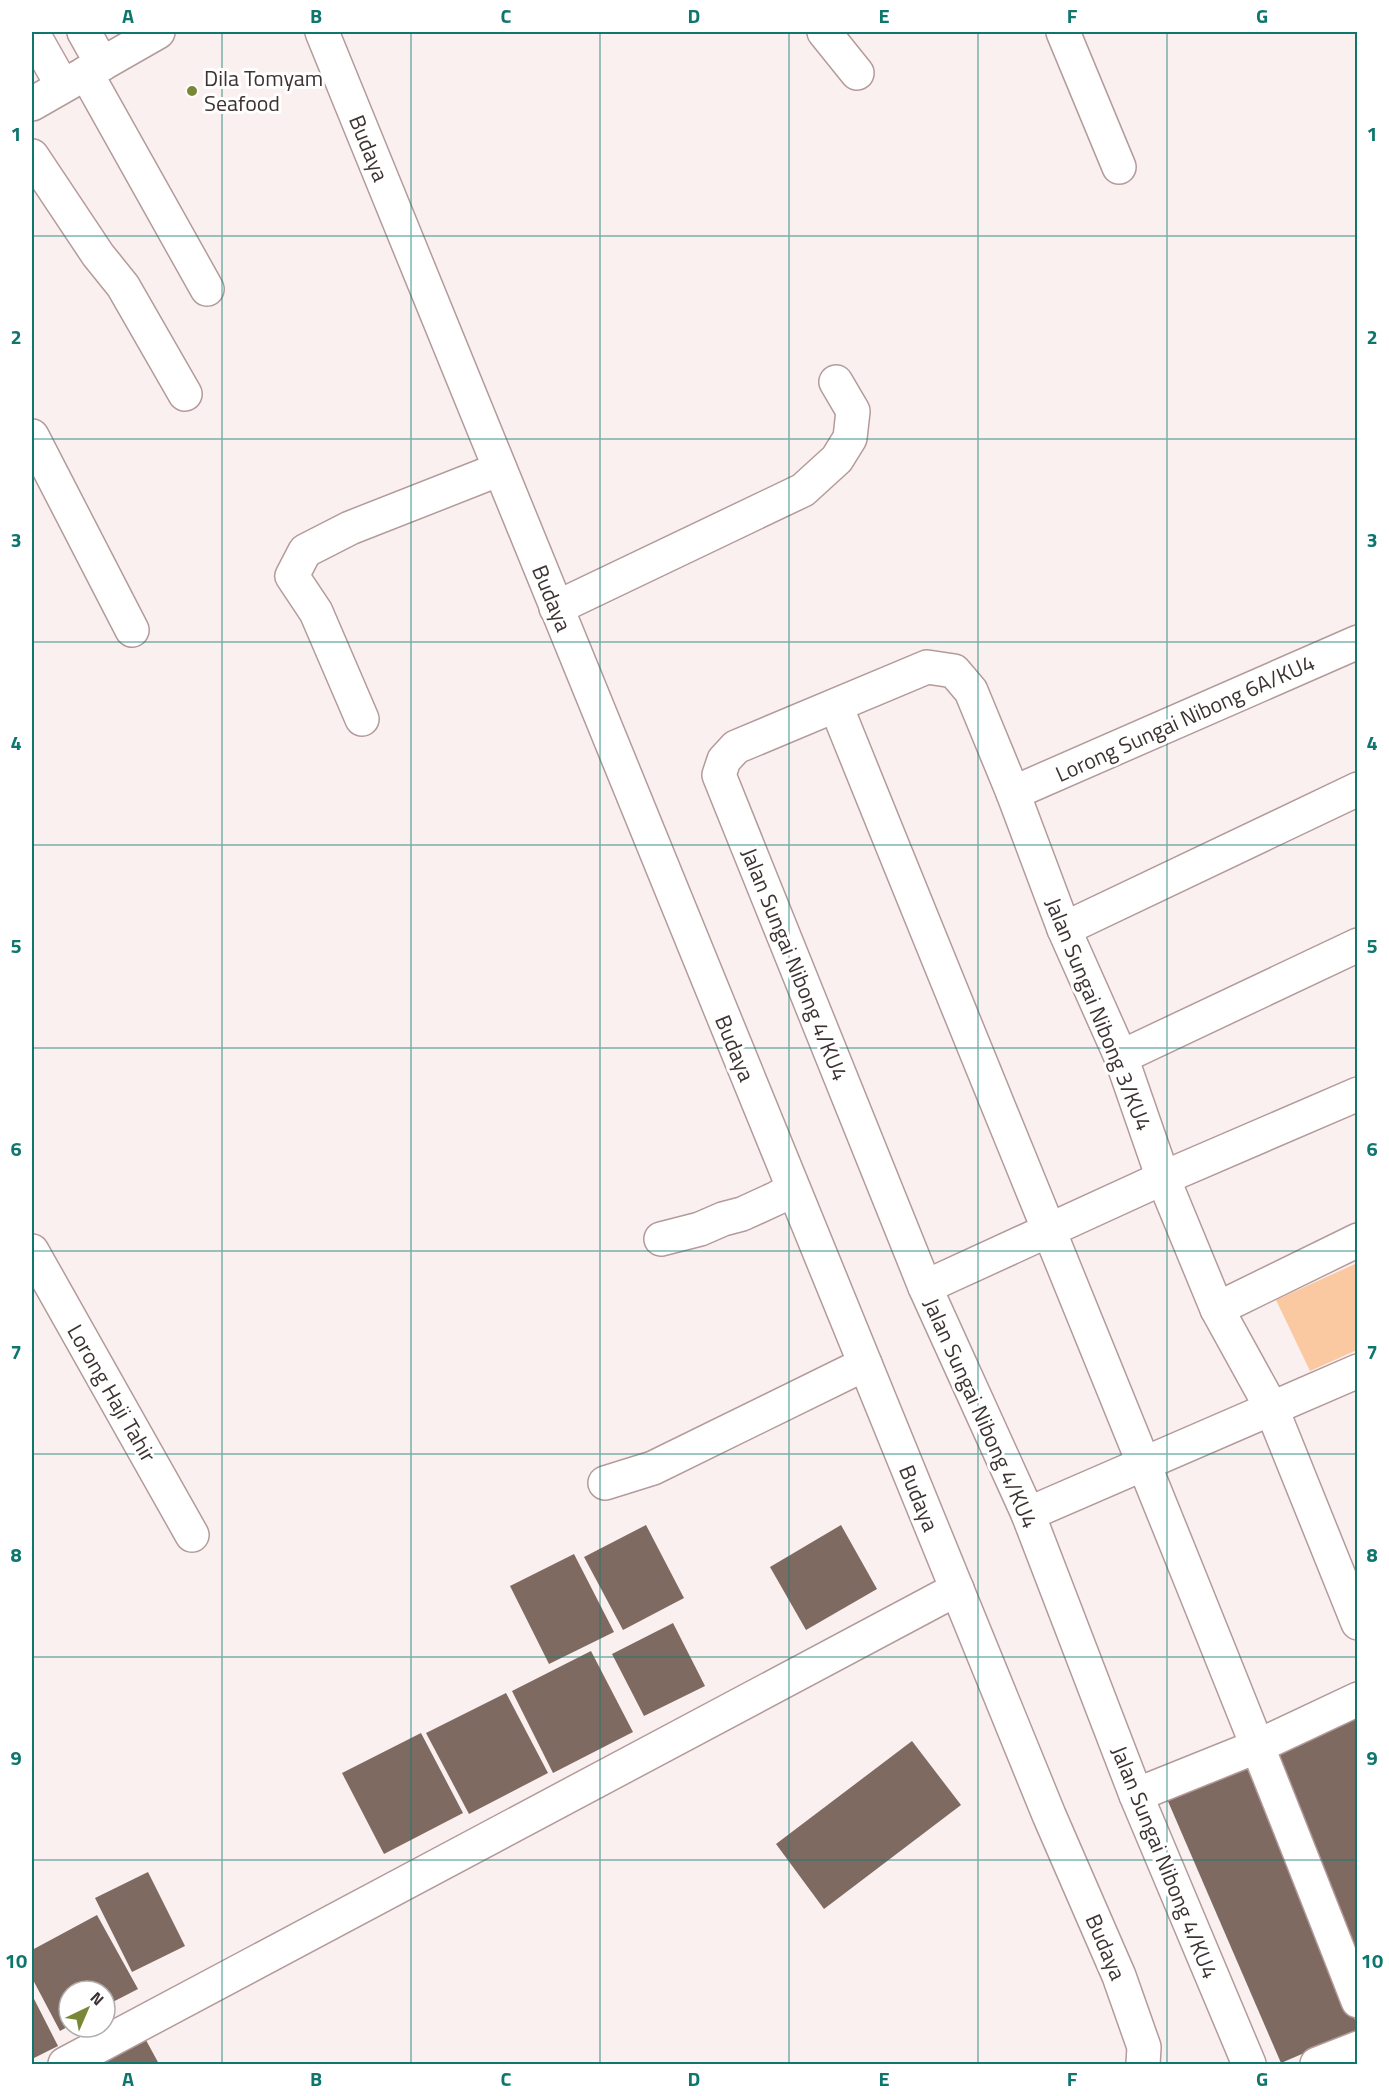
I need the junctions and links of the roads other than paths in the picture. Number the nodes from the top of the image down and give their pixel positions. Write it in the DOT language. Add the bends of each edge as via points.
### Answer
graph roads {
  1 [pos="32,32"];
  2 [pos="84,32"];
  3 [pos="158,32"];
  4 [pos="322,32"];
  5 [pos="824,32"];
  6 [pos="1063,32"];
  7 [pos="857,73"];
  8 [pos="83,74"];
  9 [pos="32,104"];
  10 [pos="32,156"];
  11 [pos="1119,167"];
  12 [pos="207,289"];
  13 [pos="836,382"];
  14 [pos="185,394"];
  15 [pos="32,436"];
  16 [pos="500,470"];
  17 [pos="556,608"];
  18 [pos="132,630"];
  19 [pos="1358,642"];
  20 [pos="836,706"];
  21 [pos="362,719"];
  22 [pos="724,760"];
  23 [pos="1358,789"];
  24 [pos="1013,793"];
  25 [pos="1064,929"];
  26 [pos="1358,945"];
  27 [pos="1121,1056"];
  28 [pos="1358,1094"];
  29 [pos="1163,1178"];
  30 [pos="793,1188"];
  31 [pos="1048,1231"];
  32 [pos="661,1239"];
  33 [pos="1358,1240"];
  34 [pos="32,1251"];
  35 [pos="925,1287"];
  36 [pos="1217,1309"];
  37 [pos="865,1364"];
  38 [pos="1358,1371"];
  39 [pos="1271,1407"];
  40 [pos="1145,1465"];
  41 [pos="605,1483"];
  42 [pos="1028,1514"];
  43 [pos="192,1535"];
  44 [pos="957,1589"];
  45 [pos="1358,1623"];
  46 [pos="1358,1700"];
  47 [pos="1258,1746"];
  48 [pos="1136,1795"];
  49 [pos="1358,2001"];
  50 [pos="1358,2048"];
  51 [pos="65,2064"];
  52 [pos="1143,2064"];
  53 [pos="1249,2064"];
  54 [pos="1317,2064"];
  1 -- 8 [label="street"];
  2 -- 8 [label="street"];
  3 -- 8 [label="street"];
  4 -- 16 [label="street, Budaya"];
  5 -- 7 [label="street"];
  6 -- 11 [label="street"];
  8 -- 9 [label="street"];
  8 -- 12 [label="street"];
  10 -- 14 [label="street" via="123,286"];
  13 -- 17 [label="street" via="853,411 850,438 837,459 803,490"];
  15 -- 18 [label="street"];
  16 -- 17 [label="street, Budaya"];
  16 -- 21 [label="street" via="350,528 305,551 292,576 316,612"];
  17 -- 30 [label="street, Budaya"];
  19 -- 24 [label="street, Lorong Sungai Nibong 6A/KU4"];
  20 -- 22 [label="street, Jalan Sungai Nibong 3/KU4" via="736,747"];
  20 -- 24 [label="street, Jalan Sungai Nibong 3/KU4" via="927,667 954,671 971,691"];
  20 -- 31 [label="street"];
  22 -- 35 [label="street, Jalan Sungai Nibong 4/KU4" via="718,775"];
  23 -- 25 [label="street"];
  24 -- 25 [label="street, Jalan Sungai Nibong 3/KU4"];
  25 -- 27 [label="street, Jalan Sungai Nibong 3/KU4"];
  26 -- 27 [label="street"];
  27 -- 29 [label="street, Jalan Sungai Nibong 3/KU4"];
  28 -- 29 [label="street"];
  29 -- 31 [label="street"];
  29 -- 36 [label="street, Jalan Sungai Nibong 3/KU4"];
  30 -- 32 [label="street" via="742,1214"];
  30 -- 37 [label="street, Budaya"];
  31 -- 35 [label="street"];
  31 -- 40 [label="street"];
  33 -- 36 [label="street"];
  34 -- 43 [label="street, Lorong Haji Tahir"];
  35 -- 42 [label="street, Jalan Sungai Nibong 4/KU4"];
  36 -- 39 [label="street, Jalan Sungai Nibong 3/KU4"];
  37 -- 41 [label="street" via="653,1467"];
  37 -- 44 [label="street, Budaya"];
  38 -- 39 [label="street"];
  39 -- 40 [label="street"];
  39 -- 45 [label="street, Jalan Sungai Nibong 3/KU4"];
  40 -- 42 [label="street"];
  40 -- 47 [label="street"];
  42 -- 48 [label="street, Jalan Sungai Nibong 4/KU4"];
  44 -- 51 [label="street"];
  44 -- 52 [label="street, Budaya" via="1119,1976 1144,2047"];
  46 -- 47 [label="street"];
  47 -- 48 [label="street"];
  47 -- 49 [label="street"];
  48 -- 53 [label="street, Jalan Sungai Nibong 4/KU4"];
  50 -- 54 [label="street"];
}
